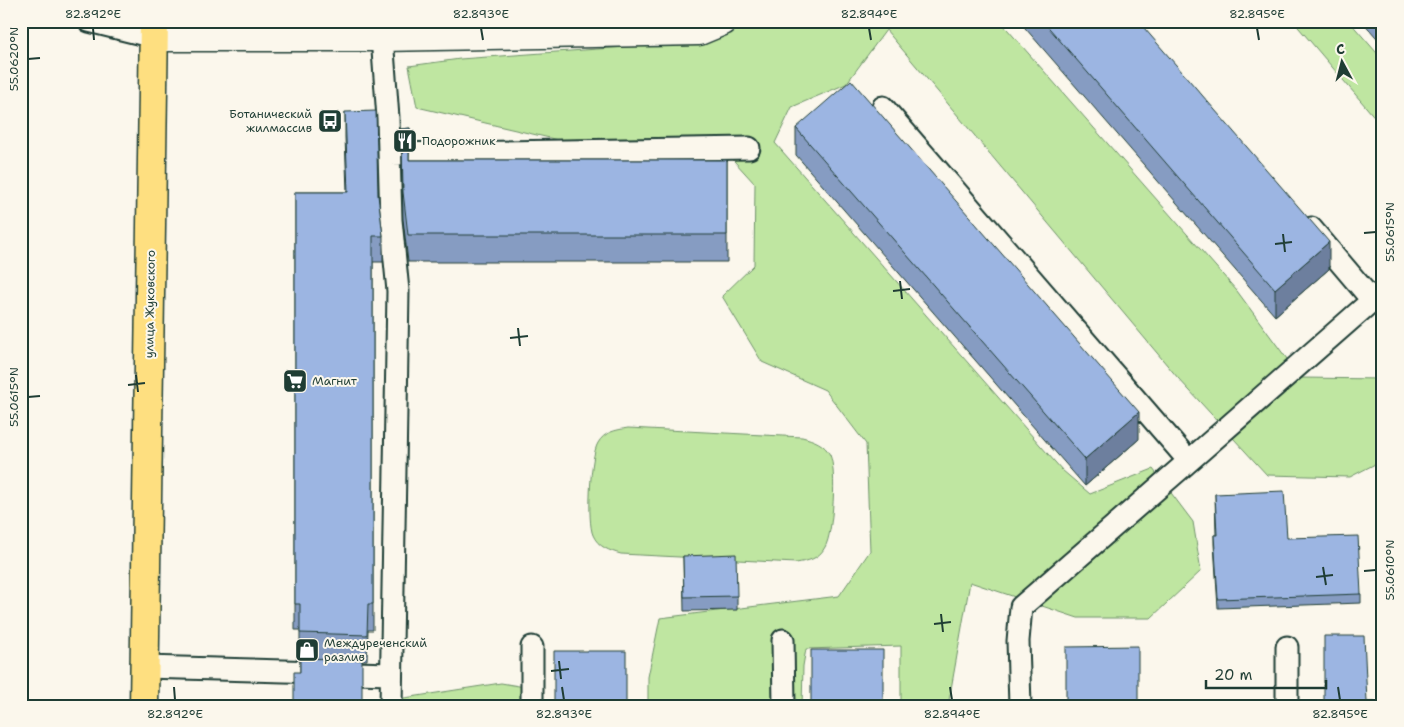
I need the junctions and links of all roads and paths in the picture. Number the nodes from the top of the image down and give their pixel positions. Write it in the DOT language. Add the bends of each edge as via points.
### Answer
graph roads {
  1 [pos="89,21"];
  2 [pos="723,21"];
  3 [pos="147,26"];
  4 [pos="382,37"];
  5 [pos="883,107"];
  6 [pos="749,148"];
  7 [pos="389,154"];
  8 [pos="1296,210"];
  9 [pos="1377,295"];
  10 [pos="1189,461"];
  11 [pos="783,640"];
  12 [pos="532,647"];
  13 [pos="1287,647"];
  14 [pos="145,668"];
  15 [pos="391,674"];
  16 [pos="144,706"];
  17 [pos="391,706"];
  18 [pos="532,706"];
  19 [pos="784,706"];
  20 [pos="1020,706"];
  21 [pos="1287,706"];
  1 -- 3 [label="lane"];
  2 -- 4 [label="street" via="699,32"];
  3 -- 4 [label="street"];
  3 -- 14 [label="main road, улица Жуковского"];
  4 -- 7 [label="lane"];
  5 -- 10 [label="lane"];
  6 -- 7 [label="lane"];
  7 -- 15 [label="lane" via="398,291"];
  8 -- 9 [label="lane"];
  9 -- 10 [label="lane"];
  10 -- 20 [label="lane" via="1021,607 1018,641"];
  11 -- 19 [label="lane"];
  12 -- 18 [label="lane"];
  13 -- 21 [label="lane"];
  14 -- 15 [label="lane"];
  14 -- 16 [label="main road, улица Жуковского"];
  15 -- 17 [label="lane"];
}
